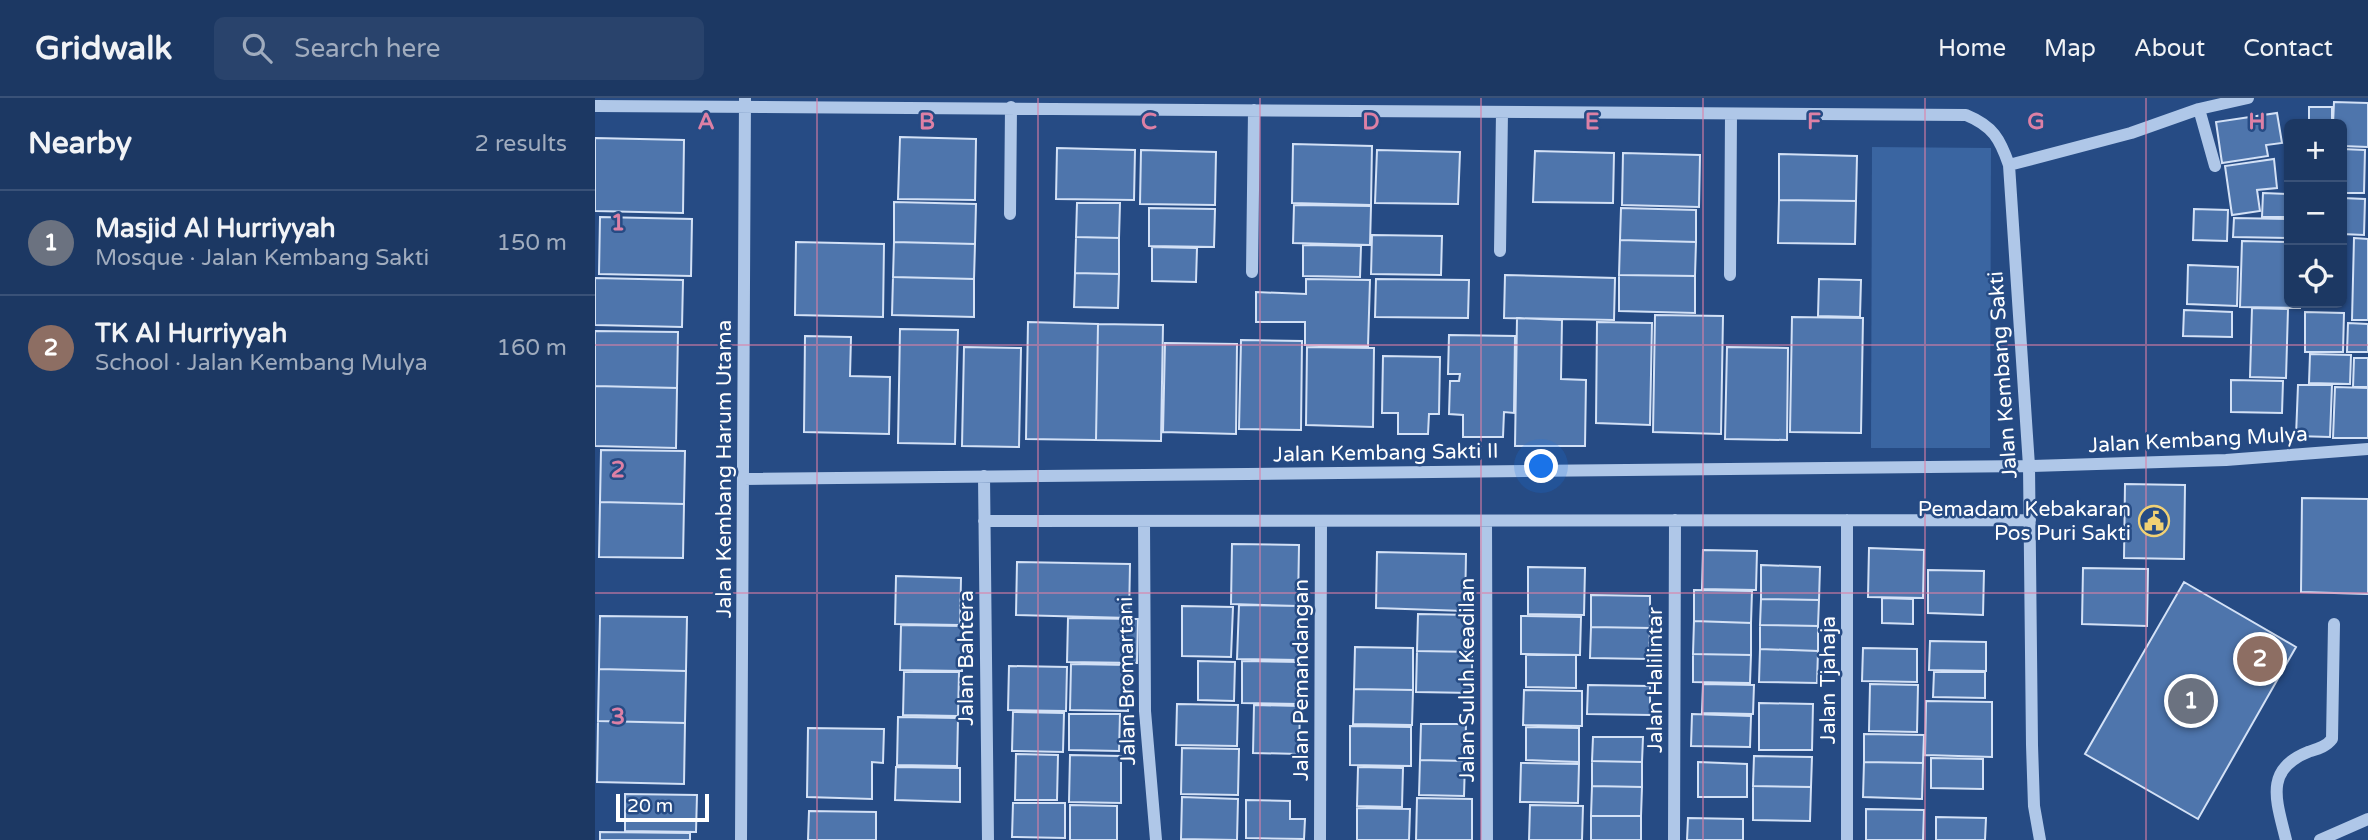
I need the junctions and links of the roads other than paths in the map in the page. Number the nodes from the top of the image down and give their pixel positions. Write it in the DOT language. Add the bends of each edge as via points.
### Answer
graph roads {
  1 [pos="2248,98"];
  2 [pos="745,102"];
  3 [pos="595,106"];
  4 [pos="1011,107"];
  5 [pos="2199,109"];
  6 [pos="1254,110"];
  7 [pos="1502,112"];
  8 [pos="1731,114"];
  9 [pos="2009,165"];
  10 [pos="2215,166"];
  11 [pos="1010,214"];
  12 [pos="1500,251"];
  13 [pos="1252,272"];
  14 [pos="1730,275"];
  15 [pos="2368,449"];
  16 [pos="2029,466"];
  17 [pos="984,476"];
  18 [pos="743,479"];
  19 [pos="1486,520"];
  20 [pos="1675,520"];
  21 [pos="1847,520"];
  22 [pos="2030,520"];
  23 [pos="1144,521"];
  24 [pos="1321,521"];
  25 [pos="984,522"];
  26 [pos="2334,625"];
  27 [pos="2368,819"];
  28 [pos="741,840"];
  29 [pos="988,840"];
  30 [pos="1156,840"];
  31 [pos="1320,840"];
  32 [pos="1487,840"];
  33 [pos="1674,840"];
  34 [pos="1847,840"];
  35 [pos="2041,840"];
  36 [pos="2286,840"];
  37 [pos="2320,840"];
  1 -- 5 [label="street"];
  2 -- 3 [label="street"];
  2 -- 4 [label="street"];
  2 -- 18 [label="street, Jalan Kembang Harum Utama"];
  4 -- 6 [label="street"];
  4 -- 11 [label="street"];
  5 -- 9 [label="street" via="2131,133"];
  5 -- 10 [label="street"];
  6 -- 7 [label="street"];
  6 -- 13 [label="street"];
  7 -- 8 [label="street"];
  7 -- 12 [label="street"];
  8 -- 9 [label="street, Jalan Kembang Sakti" via="1966,115 1986,124 2000,138"];
  8 -- 14 [label="street"];
  9 -- 16 [label="street, Jalan Kembang Sakti"];
  15 -- 16 [label="street, Jalan Kembang Mulya" via="2226,460"];
  16 -- 17 [label="street, Jalan Kembang Sakti II"];
  16 -- 22 [label="street, Jalan Kembang Sakti"];
  17 -- 18 [label="street, Jalan Kembang Sakti II"];
  17 -- 25 [label="street, Jalan Bahtera"];
  18 -- 28 [label="street, Jalan Kembang Harum Utama"];
  19 -- 20 [label="street"];
  19 -- 24 [label="street"];
  19 -- 32 [label="street, Jalan Suluh Keadilan"];
  20 -- 21 [label="street"];
  20 -- 33 [label="street, Jalan Halilintar"];
  21 -- 22 [label="street"];
  21 -- 34 [label="street, Jalan Tjahaja"];
  22 -- 35 [label="street, Jalan Kembang Sakti" via="2034,806"];
  23 -- 24 [label="street"];
  23 -- 25 [label="street"];
  23 -- 30 [label="street, Jalan Bromartani" via="1145,711"];
  24 -- 31 [label="street, Jalan Pemandangan"];
  25 -- 29 [label="street, Jalan Bahtera"];
  26 -- 36 [label="street" via="2332,739 2289,760 2277,782"];
  27 -- 37 [label="street"];
}
